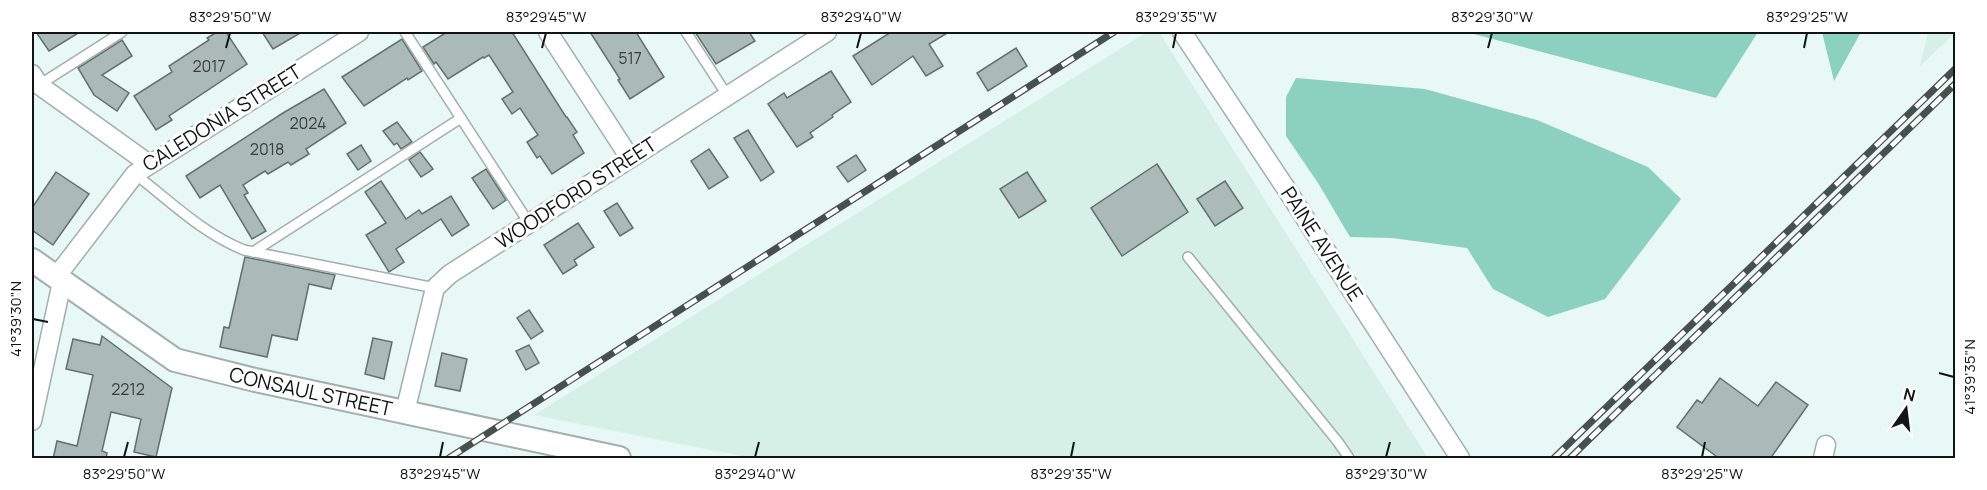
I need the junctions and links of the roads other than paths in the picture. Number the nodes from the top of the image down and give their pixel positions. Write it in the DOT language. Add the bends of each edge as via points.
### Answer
graph roads {
  1 [pos="122,32"];
  2 [pos="359,32"];
  3 [pos="405,32"];
  4 [pos="548,32"];
  5 [pos="686,32"];
  6 [pos="827,32"];
  7 [pos="1182,32"];
  8 [pos="35,80"];
  9 [pos="728,95"];
  10 [pos="461,118"];
  11 [pos="630,158"];
  12 [pos="142,169"];
  13 [pos="529,223"];
  14 [pos="253,252"];
  15 [pos="1188,257"];
  16 [pos="32,260"];
  17 [pos="59,280"];
  18 [pos="435,288"];
  19 [pos="36,375"];
  20 [pos="405,412"];
  21 [pos="32,421"];
  22 [pos="619,459"];
  23 [pos="1349,459"];
  24 [pos="1460,459"];
  1 -- 8 [label="lane"];
  2 -- 12 [label="street, CALEDONIA STREET"];
  3 -- 10 [label="lane"];
  4 -- 11 [label="street"];
  5 -- 9 [label="lane"];
  6 -- 9 [label="street, WOODFORD STREET"];
  7 -- 24 [label="street, PAINE AVENUE"];
  8 -- 12 [label="street"];
  9 -- 11 [label="street, WOODFORD STREET"];
  10 -- 13 [label="lane"];
  10 -- 14 [label="lane"];
  11 -- 13 [label="street, WOODFORD STREET"];
  12 -- 14 [label="lane" via="207,231"];
  12 -- 17 [label="street, CALEDONIA STREET"];
  13 -- 18 [label="street, WOODFORD STREET"];
  14 -- 18 [label="lane"];
  15 -- 23 [label="lane"];
  16 -- 17 [label="street, CONSAUL STREET"];
  17 -- 19 [label="street"];
  17 -- 20 [label="street, CONSAUL STREET" via="175,360"];
  18 -- 20 [label="street"];
  19 -- 21 [label="street"];
  20 -- 22 [label="street, CONSAUL STREET"];
}
